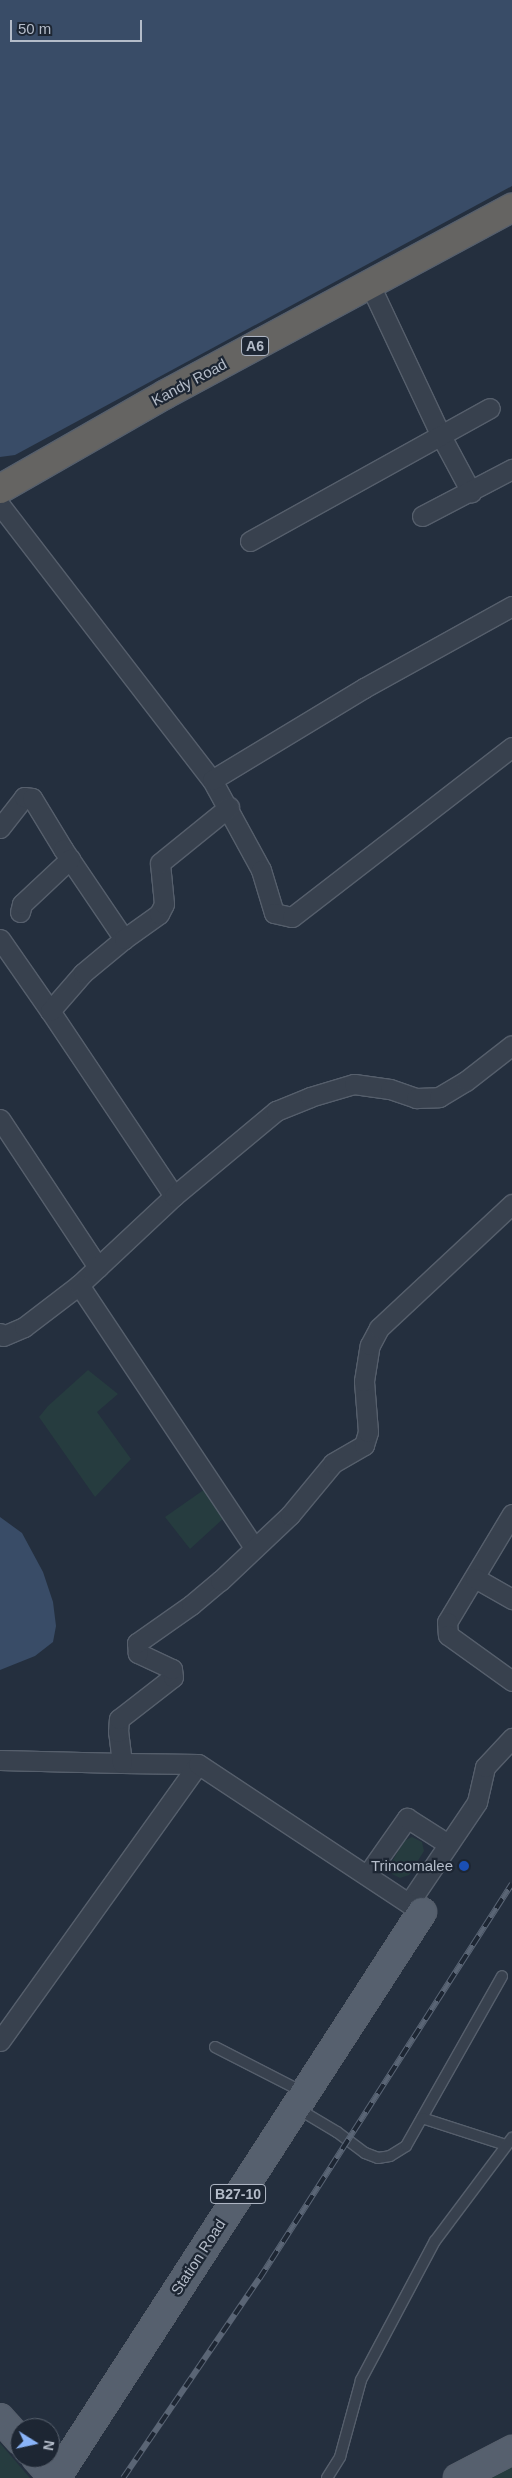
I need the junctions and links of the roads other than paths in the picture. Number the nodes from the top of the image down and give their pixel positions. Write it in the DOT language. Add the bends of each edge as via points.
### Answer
graph roads {
  1 [pos="512,208"];
  2 [pos="370,285"];
  3 [pos="490,408"];
  4 [pos="441,436"];
  5 [pos="512,469"];
  6 [pos="0,489"];
  7 [pos="471,492"];
  8 [pos="0,505"];
  9 [pos="422,516"];
  10 [pos="250,541"];
  11 [pos="512,606"];
  12 [pos="512,747"];
  13 [pos="212,780"];
  14 [pos="229,807"];
  15 [pos="0,828"];
  16 [pos="70,859"];
  17 [pos="20,912"];
  18 [pos="0,939"];
  19 [pos="124,939"];
  20 [pos="50,1011"];
  21 [pos="512,1045"];
  22 [pos="0,1119"];
  23 [pos="174,1196"];
  24 [pos="512,1204"];
  25 [pos="98,1267"];
  26 [pos="79,1284"];
  27 [pos="0,1333"];
  28 [pos="512,1514"];
  29 [pos="254,1547"];
  30 [pos="475,1578"];
  31 [pos="512,1599"];
  32 [pos="512,1681"];
  33 [pos="512,1738"];
  34 [pos="0,1760"];
  35 [pos="122,1763"];
  36 [pos="198,1764"];
  37 [pos="448,1844"];
  38 [pos="367,1876"];
  39 [pos="416,1908"];
  40 [pos="502,1976"];
  41 [pos="0,2041"];
  42 [pos="215,2047"];
  43 [pos="299,2099"];
  44 [pos="422,2118"];
  45 [pos="509,2142"];
  46 [pos="0,2418"];
  47 [pos="10,2429"];
  48 [pos="512,2450"];
  49 [pos="46,2468"];
  50 [pos="55,2478"];
  51 [pos="327,2478"];
  52 [pos="458,2478"];
  1 -- 2 [label="highway, Kandy Road / A6"];
  2 -- 4 [label="street"];
  2 -- 6 [label="highway, Kandy Road / A6" via="166,394"];
  3 -- 4 [label="street"];
  4 -- 7 [label="street"];
  4 -- 10 [label="street"];
  5 -- 7 [label="street"];
  7 -- 9 [label="street"];
  8 -- 13 [label="street"];
  11 -- 13 [label="street" via="364,688"];
  12 -- 14 [label="street" via="292,917 274,913 261,870"];
  13 -- 14 [label="street"];
  14 -- 19 [label="street" via="160,863 164,904 159,914"];
  15 -- 16 [label="street" via="24,797 32,798"];
  16 -- 17 [label="street" via="22,904"];
  16 -- 19 [label="street"];
  18 -- 20 [label="street"];
  19 -- 20 [label="street" via="83,974"];
  20 -- 23 [label="street"];
  21 -- 23 [label="street" via="439,1097 416,1098 390,1089 354,1084 276,1111"];
  22 -- 25 [label="street"];
  23 -- 25 [label="street"];
  24 -- 29 [label="street" via="379,1328 370,1345 364,1380 368,1432 364,1445 333,1463 290,1515"];
  25 -- 26 [label="street"];
  26 -- 27 [label="street" via="24,1327 3,1336"];
  26 -- 29 [label="street"];
  28 -- 30 [label="street"];
  29 -- 35 [label="street" via="191,1605 137,1642 138,1653 172,1669 172,1677 119,1719"];
  30 -- 31 [label="street"];
  30 -- 32 [label="street" via="447,1622 448,1635"];
  33 -- 37 [label="street" via="485,1767 477,1802"];
  34 -- 35 [label="street"];
  35 -- 36 [label="street"];
  36 -- 38 [label="street"];
  36 -- 41 [label="street"];
  37 -- 38 [label="street" via="407,1818"];
  37 -- 39 [label="street"];
  38 -- 39 [label="street"];
  39 -- 43 [label="main road, Station Road / B27-10"];
  40 -- 44 [label="lane"];
  42 -- 43 [label="lane"];
  43 -- 44 [label="lane" via="365,2153 378,2158 390,2156 406,2146"];
  43 -- 50 [label="main road, Station Road / B27-10"];
  44 -- 45 [label="lane"];
  45 -- 51 [label="lane" via="435,2240 361,2380 340,2456"];
  46 -- 47 [label="main road"];
  48 -- 52 [label="main road"];
  49 -- 50 [label="main road, Station Road / B27-10"];
}
